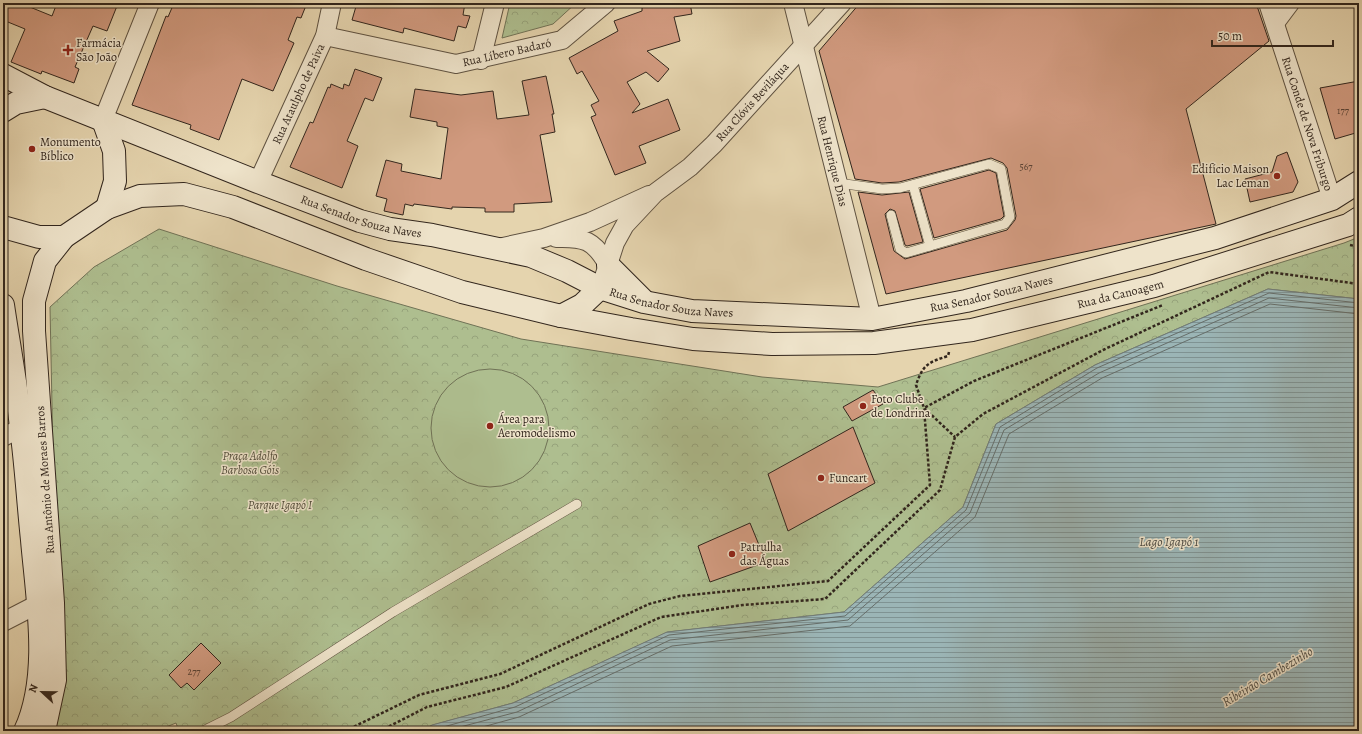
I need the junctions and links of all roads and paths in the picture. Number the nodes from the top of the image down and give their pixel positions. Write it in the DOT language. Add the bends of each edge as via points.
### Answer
graph roads {
  1 [pos="150,3"];
  2 [pos="332,3"];
  3 [pos="495,3"];
  4 [pos="606,3"];
  5 [pos="793,3"];
  6 [pos="842,3"];
  7 [pos="1268,3"];
  8 [pos="1290,3"];
  9 [pos="1275,23"];
  10 [pos="325,36"];
  11 [pos="804,47"];
  12 [pos="482,60"];
  13 [pos="3,75"];
  14 [pos="44,97"];
  15 [pos="3,111"];
  16 [pos="103,120"];
  17 [pos="258,182"];
  18 [pos="1359,182"];
  19 [pos="838,183"];
  20 [pos="913,185"];
  21 [pos="655,193"];
  22 [pos="1332,199"];
  23 [pos="107,208"];
  24 [pos="890,215"];
  25 [pos="1359,218"];
  26 [pos="3,227"];
  27 [pos="64,237"];
  28 [pos="544,238"];
  29 [pos="1344,243"];
  30 [pos="930,246"];
  31 [pos="1359,247"];
  32 [pos="495,248"];
  33 [pos="608,265"];
  34 [pos="1359,284"];
  35 [pos="600,288"];
  36 [pos="644,302"];
  37 [pos="1169,302"];
  38 [pos="3,305"];
  39 [pos="561,316"];
  40 [pos="872,319"];
  41 [pos="946,349"];
  42 [pos="39,385"];
  43 [pos="924,408"];
  44 [pos="12,432"];
  45 [pos="955,437"];
  46 [pos="577,504"];
  47 [pos="38,604"];
  48 [pos="3,622"];
  49 [pos="55,680"];
  50 [pos="32,728"];
  51 [pos="203,731"];
  52 [pos="345,731"];
  53 [pos="380,731"];
  1 -- 16 [label="street"];
  2 -- 10 [label="street, Rua Ataulpho de Paiva"];
  3 -- 12 [label="street"];
  4 -- 12 [label="street, Rua Líbero Badaró" via="562,40"];
  5 -- 11 [label="street, Rua Henrique Dias"];
  6 -- 11 [label="street, Rua Clóvis Beviláqua"];
  7 -- 9 [label="street, Rua Conde de Nova Friburgo"];
  8 -- 9 [label="street"];
  9 -- 22 [label="street, Rua Conde de Nova Friburgo"];
  10 -- 12 [label="street, Rua Líbero Badaró" via="456,64"];
  10 -- 17 [label="street, Rua Ataulpho de Paiva"];
  11 -- 19 [label="street, Rua Henrique Dias"];
  11 -- 21 [label="street, Rua Clóvis Beviláqua" via="714,144 690,167"];
  13 -- 14 [label="main road, Rua Senador Souza Naves"];
  14 -- 15 [label="main road" via="16,103"];
  14 -- 16 [label="main road, Rua Senador Souza Naves"];
  16 -- 17 [label="main road, Rua Senador Souza Naves"];
  16 -- 23 [label="main road" via="114,151 115,181"];
  17 -- 32 [label="main road, Rua Senador Souza Naves" via="375,225"];
  18 -- 22 [label="main road, Rua Senador Souza Naves"];
  19 -- 20 [label="lane" via="882,189"];
  19 -- 40 [label="street, Rua Henrique Dias"];
  20 -- 30 [label="lane"];
  20 -- 30 [label="lane" via="989,164 1001,169 1010,217 1005,224"];
  21 -- 28 [label="street, Rua Clóvis Beviláqua" via="590,222"];
  21 -- 33 [label="street, Rua Clóvis Beviláqua" via="625,226"];
  22 -- 40 [label="main road, Rua Senador Souza Naves" via="1215,238 966,302"];
  23 -- 27 [label="main road, Rua Antônio de Moraes Barros"];
  23 -- 39 [label="main road, Rua Antônio de Moraes Barros" via="140,196 184,194 234,207 366,259 462,292"];
  24 -- 30 [label="lane" via="903,252"];
  25 -- 39 [label="main road, Rua da Canoagem" via="1348,225 1154,286 972,330 874,342 772,344 693,339"];
  26 -- 27 [label="main road" via="39,237"];
  27 -- 42 [label="main road, Rua Antônio de Moraes Barros" via="45,261 34,301"];
  28 -- 32 [label="street, Rua Clóvis Beviláqua"];
  28 -- 33 [label="street" via="578,237 592,243"];
  29 -- 31 [label="path"];
  32 -- 35 [label="main road, Rua Senador Souza Naves" via="531,256"];
  33 -- 35 [label="street, Rua Clóvis Beviláqua"];
  33 -- 36 [label="main road"];
  34 -- 45 [label="path" via="1268,272 1103,350 983,414"];
  35 -- 36 [label="main road, Rua Senador Souza Naves"];
  35 -- 39 [label="main road" via="577,308"];
  36 -- 40 [label="main road, Rua Senador Souza Naves" via="692,310"];
  37 -- 43 [label="path" via="974,381"];
  38 -- 44 [label="main road, Rua Antônio de Moraes Barros"];
  41 -- 43 [label="path" via="950,352 948,356 930,362 919,376 916,385"];
  42 -- 44 [label="main road" via="30,417"];
  42 -- 49 [label="main road, Rua Antônio de Moraes Barros" via="53,603"];
  43 -- 45 [label="path"];
  43 -- 52 [label="path" via="930,485 828,581 680,596 649,604 500,674 419,695"];
  44 -- 47 [label="main road, Rua Antônio de Moraes Barros"];
  45 -- 53 [label="path" via="940,490 825,599 743,605 661,616 506,687 427,707"];
  46 -- 51 [label="lane" via="393,612 231,717"];
  47 -- 48 [label="street"];
  47 -- 49 [label="main road" via="47,612 49,620 50,664"];
  47 -- 50 [label="main road, Rua Antônio de Moraes Barros" via="40,658"];
  49 -- 50 [label="main road, Rua Antônio de Moraes Barros"];
}
